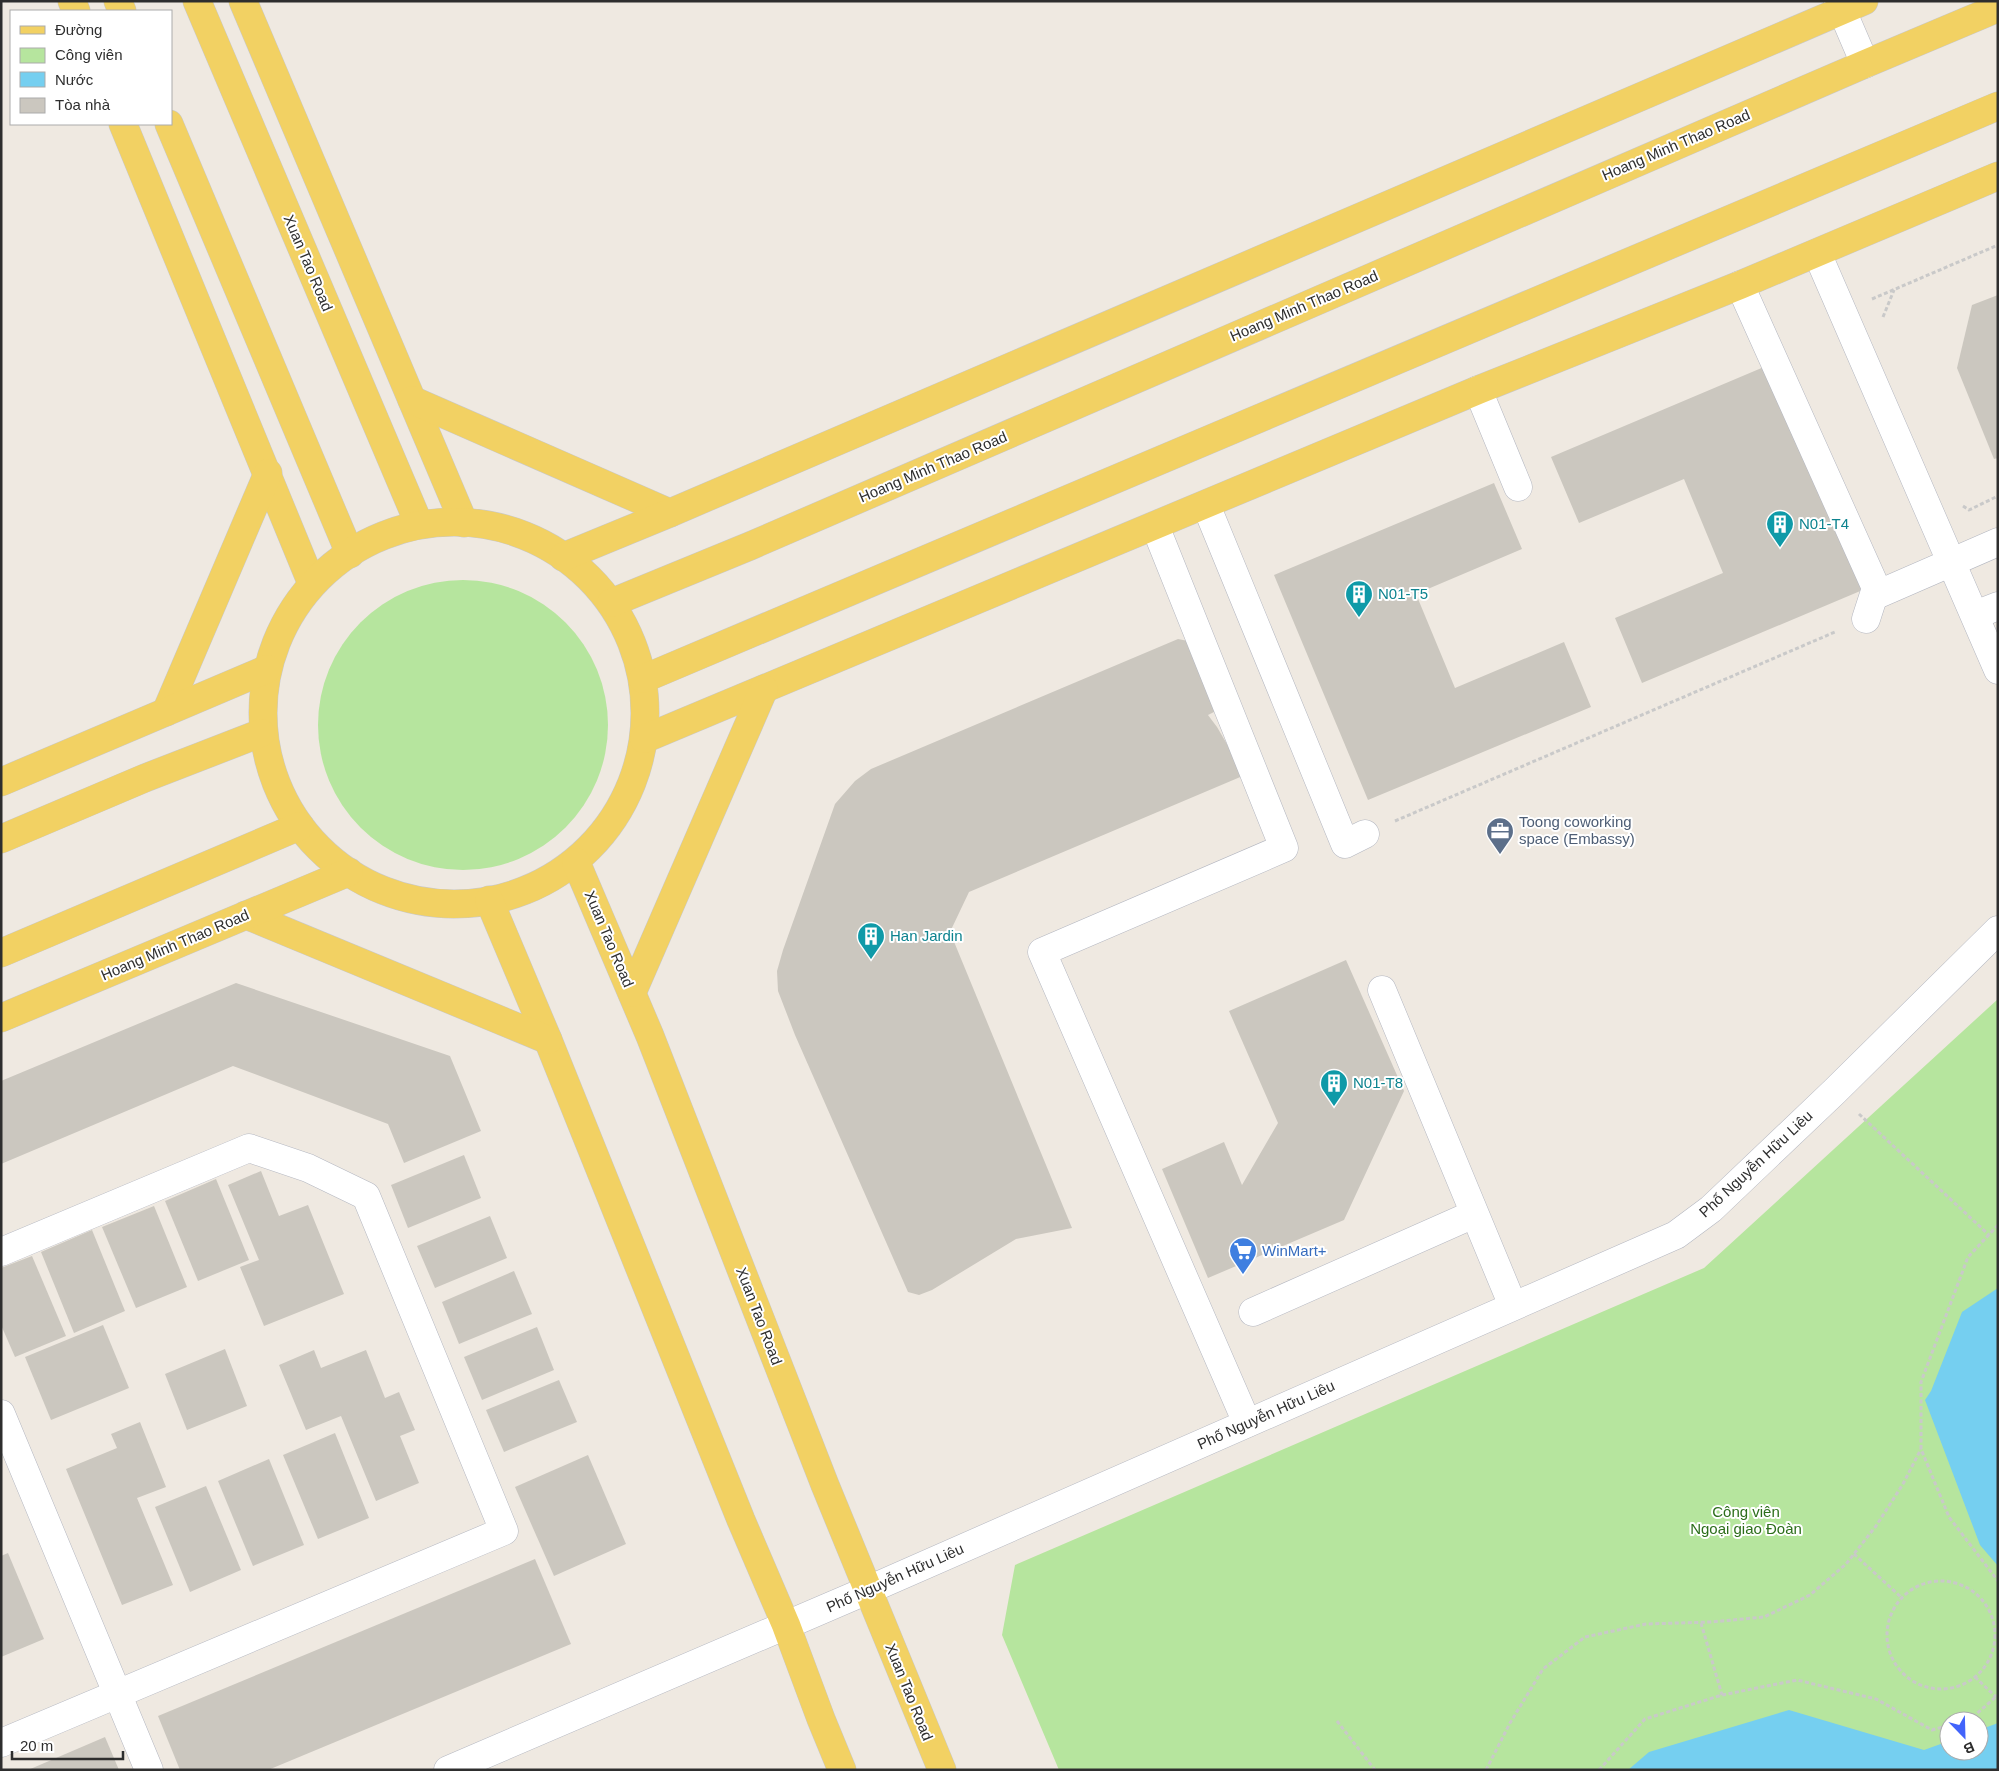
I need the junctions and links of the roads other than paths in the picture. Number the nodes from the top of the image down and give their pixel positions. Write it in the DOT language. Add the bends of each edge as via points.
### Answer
graph roads {
  1 [pos="197,1"];
  2 [pos="243,1"];
  3 [pos="1848,4"];
  4 [pos="1998,8"];
  5 [pos="1865,64"];
  6 [pos="1998,106"];
  7 [pos="123,125"];
  8 [pos="169,125"];
  9 [pos="1998,176"];
  10 [pos="1817,253"];
  11 [pos="1740,285"];
  12 [pos="1478,390"];
  13 [pos="412,400"];
  14 [pos="268,474"];
  15 [pos="1518,487"];
  16 [pos="1206,505"];
  17 [pos="670,513"];
  18 [pos="464,523"];
  19 [pos="419,524"];
  20 [pos="1154,526"];
  21 [pos="1998,542"];
  22 [pos="350,554"];
  23 [pos="563,557"];
  24 [pos="1952,562"];
  25 [pos="312,584"];
  26 [pos="611,603"];
  27 [pos="1986,610"];
  28 [pos="267,669"];
  29 [pos="1998,670"];
  30 [pos="643,679"];
  31 [pos="764,689"];
  32 [pos="166,712"];
  33 [pos="261,733"];
  34 [pos="644,738"];
  35 [pos="1,782"];
  36 [pos="300,826"];
  37 [pos="1365,834"];
  38 [pos="1,839"];
  39 [pos="576,862"];
  40 [pos="349,872"];
  41 [pos="488,900"];
  42 [pos="246,916"];
  43 [pos="1998,930"];
  44 [pos="1,953"];
  45 [pos="1382,990"];
  46 [pos="632,992"];
  47 [pos="1,1018"];
  48 [pos="548,1040"];
  49 [pos="1474,1214"];
  50 [pos="1,1252"];
  51 [pos="1512,1306"];
  52 [pos="1253,1312"];
  53 [pos="1,1414"];
  54 [pos="1248,1423"];
  55 [pos="868,1590"];
  56 [pos="786,1625"];
  57 [pos="117,1694"];
  58 [pos="1,1742"];
  59 [pos="149,1770"];
  60 [pos="448,1770"];
  61 [pos="842,1770"];
  62 [pos="942,1770"];
  1 -- 19 [label="main road, Xuan Tao Road"];
  2 -- 13 [label="main road"];
  3 -- 5 [label="street"];
  3 -- 17 [label="main road"];
  4 -- 5 [label="main road, Hoang Minh Thao Road"];
  5 -- 26 [label="main road, Hoang Minh Thao Road" via="760,542"];
  6 -- 30 [label="main road"];
  7 -- 14 [label="main road"];
  8 -- 22 [label="main road"];
  9 -- 10 [label="main road"];
  10 -- 11 [label="main road"];
  10 -- 24 [label="street"];
  11 -- 12 [label="main road"];
  11 -- 24 [label="street" via="1876,588 1870,607"];
  12 -- 15 [label="street"];
  12 -- 16 [label="main road"];
  13 -- 17 [label="main road"];
  13 -- 18 [label="main road"];
  14 -- 25 [label="main road"];
  14 -- 32 [label="main road"];
  16 -- 20 [label="main road"];
  16 -- 37 [label="street" via="1345,844"];
  17 -- 23 [label="main road"];
  18 -- 19 [label="main road"];
  18 -- 23 [label="main road" via="482,522 541,540"];
  19 -- 22 [label="main road" via="361,545"];
  20 -- 31 [label="main road"];
  20 -- 54 [label="street" via="1284,848 1042,952"];
  21 -- 24 [label="street"];
  22 -- 25 [label="main road"];
  23 -- 26 [label="main road" via="594,579"];
  24 -- 27 [label="street"];
  25 -- 28 [label="main road" via="278,636"];
  26 -- 30 [label="main road" via="630,632"];
  27 -- 29 [label="street"];
  28 -- 32 [label="main road"];
  28 -- 33 [label="main road"];
  30 -- 34 [label="main road" via="647,694"];
  31 -- 34 [label="main road"];
  31 -- 46 [label="main road"];
  32 -- 35 [label="main road"];
  33 -- 36 [label="main road" via="267,758 291,816"];
  33 -- 38 [label="main road"];
  34 -- 39 [label="main road" via="642,759 616,818"];
  36 -- 40 [label="main road" via="332,862"];
  36 -- 44 [label="main road"];
  39 -- 41 [label="main road" via="514,896"];
  39 -- 46 [label="main road, Xuan Tao Road"];
  40 -- 41 [label="main road" via="386,893 449,905"];
  40 -- 42 [label="main road, Hoang Minh Thao Road"];
  41 -- 48 [label="main road"];
  42 -- 47 [label="main road, Hoang Minh Thao Road"];
  42 -- 48 [label="main road"];
  43 -- 51 [label="street, Phố Nguyễn Hữu Liêu" via="1711,1209 1676,1235"];
  45 -- 49 [label="street"];
  46 -- 55 [label="main road, Xuan Tao Road"];
  48 -- 56 [label="main road"];
  49 -- 51 [label="street"];
  49 -- 52 [label="street"];
  50 -- 57 [label="street" via="249,1148 308,1168 366,1196 504,1531"];
  51 -- 54 [label="street, Phố Nguyễn Hữu Liêu"];
  53 -- 57 [label="street"];
  54 -- 55 [label="street, Phố Nguyễn Hữu Liêu"];
  55 -- 56 [label="street, Phố Nguyễn Hữu Liêu"];
  55 -- 62 [label="main road, Xuan Tao Road"];
  56 -- 60 [label="street, Phố Nguyễn Hữu Liêu"];
  56 -- 61 [label="main road"];
  57 -- 58 [label="street"];
  57 -- 59 [label="street"];
}
